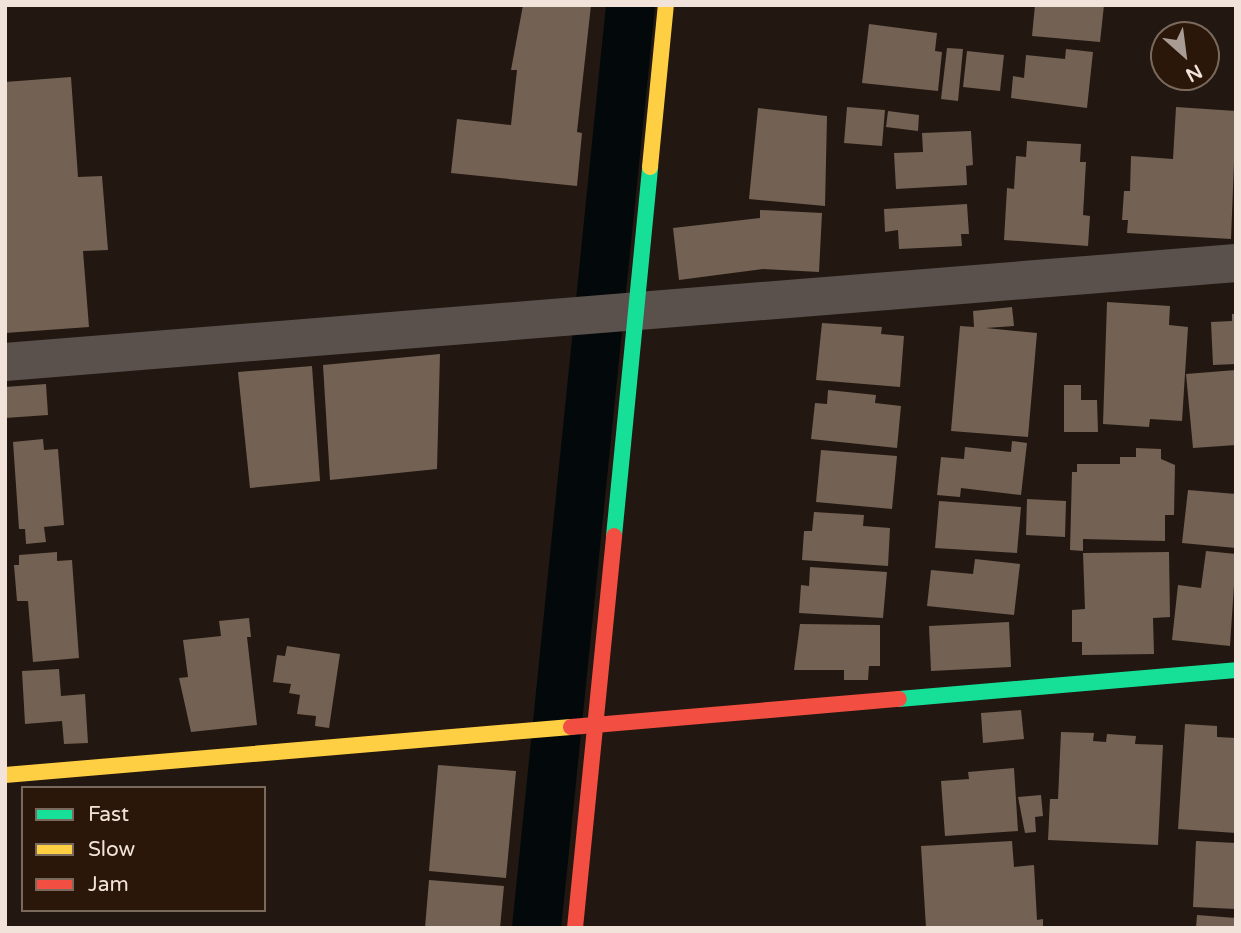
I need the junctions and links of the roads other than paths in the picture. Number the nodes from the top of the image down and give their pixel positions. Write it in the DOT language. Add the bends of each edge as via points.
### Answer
graph roads {
  1 [pos="666,5"];
  2 [pos="1236,263"];
  3 [pos="634,313"];
  4 [pos="5,362"];
  5 [pos="1236,670"];
  6 [pos="597,723"];
  7 [pos="5,775"];
  8 [pos="575,928"];
  1 -- 3 [label="street"];
  2 -- 3 [label="street"];
  3 -- 4 [label="street"];
  3 -- 6 [label="street"];
  5 -- 6 [label="street"];
  6 -- 7 [label="street"];
  6 -- 8 [label="street"];
}
